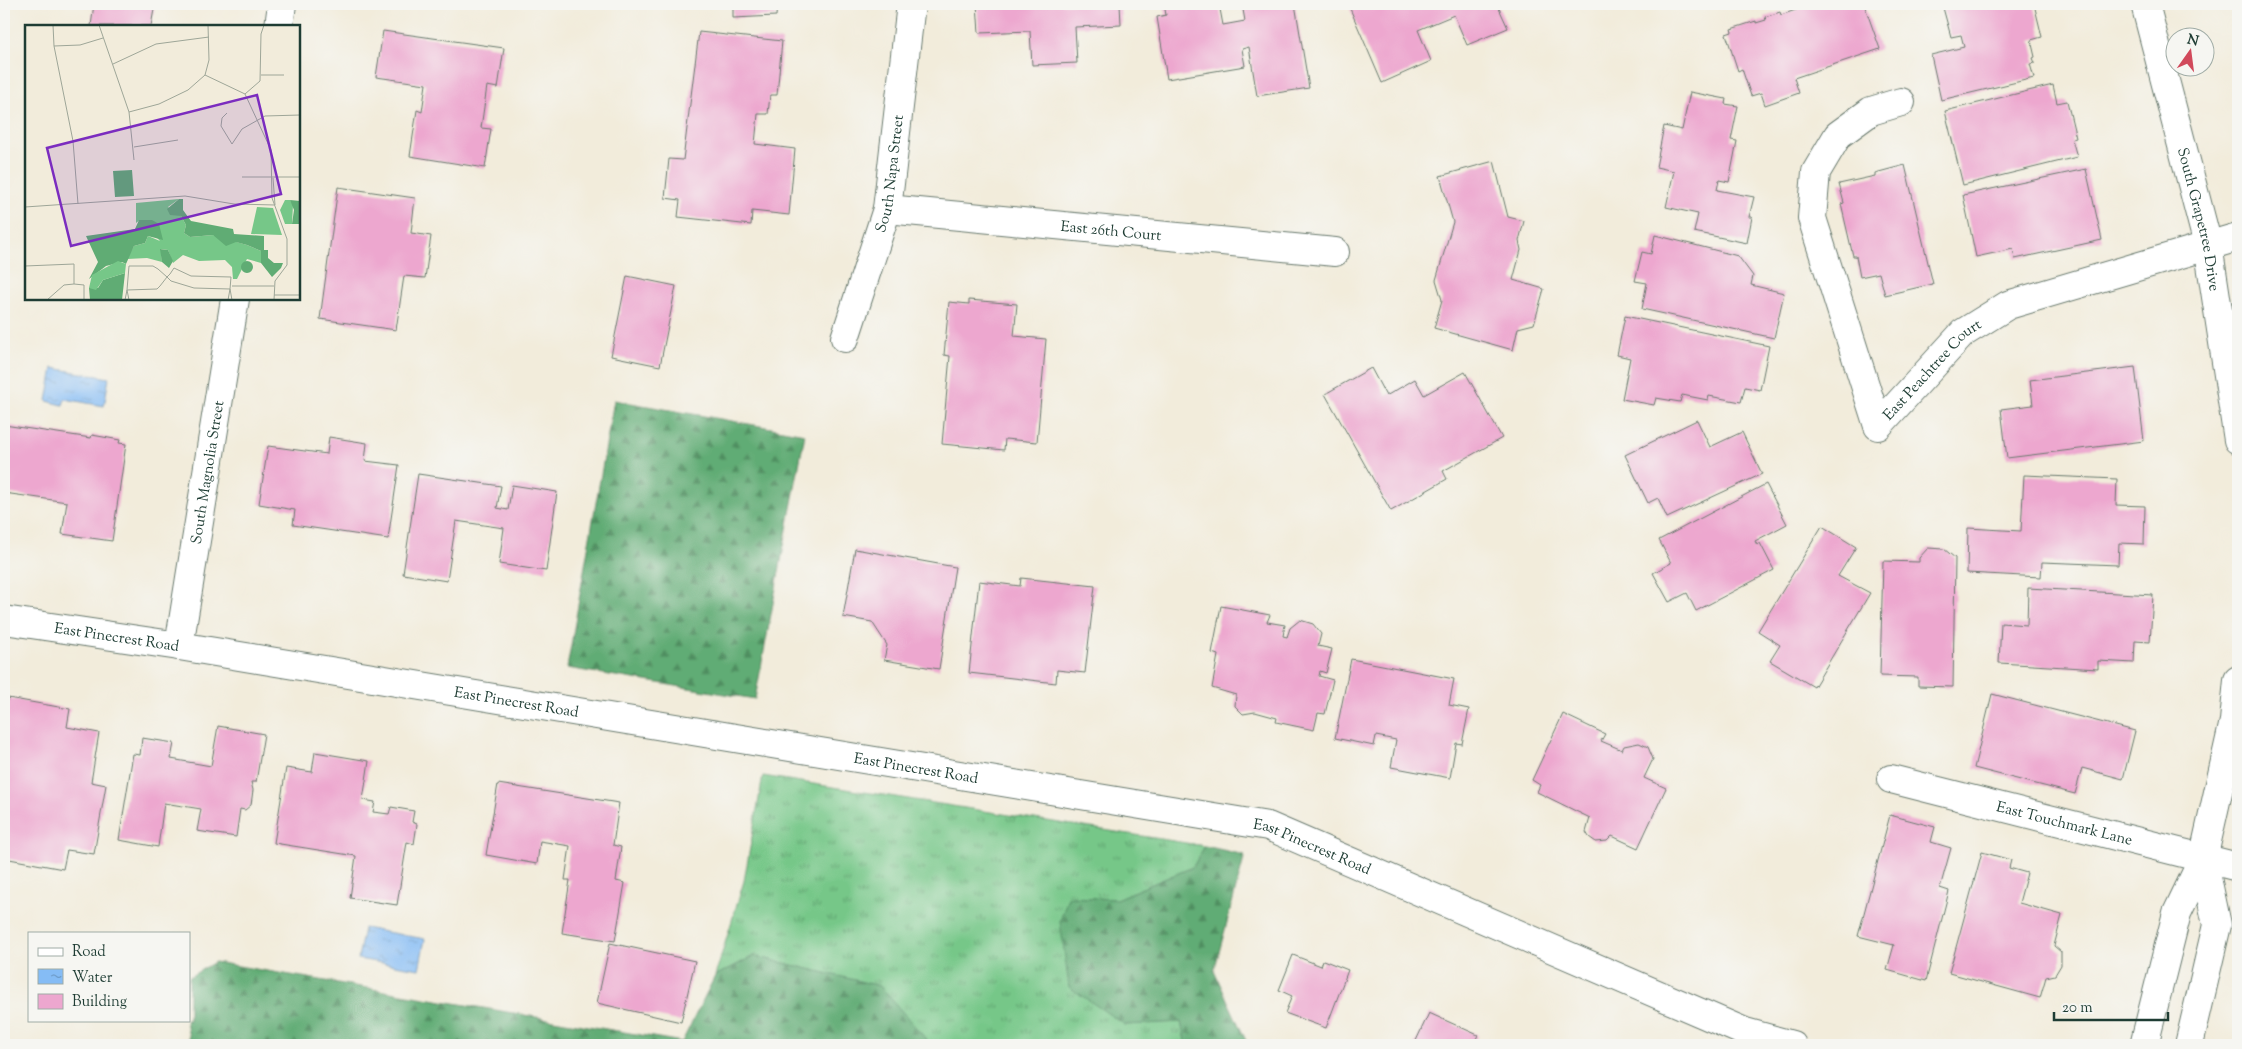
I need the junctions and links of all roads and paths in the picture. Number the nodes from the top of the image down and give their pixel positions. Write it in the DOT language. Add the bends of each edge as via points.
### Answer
graph roads {
  1 [pos="282,4"];
  2 [pos="911,4"];
  3 [pos="2145,4"];
  4 [pos="279,25"];
  5 [pos="1901,102"];
  6 [pos="887,208"];
  7 [pos="2238,237"];
  8 [pos="2208,245"];
  9 [pos="1335,252"];
  10 [pos="235,300"];
  11 [pos="845,338"];
  12 [pos="2238,440"];
  13 [pos="4,620"];
  14 [pos="179,646"];
  15 [pos="2238,680"];
  16 [pos="1891,779"];
  17 [pos="2203,858"];
  18 [pos="2238,867"];
  19 [pos="1792,1045"];
  20 [pos="2144,1045"];
  21 [pos="2189,1045"];
  1 -- 4 [label="street"];
  2 -- 6 [label="street, South Napa Street"];
  3 -- 8 [label="street, South Grapetree Drive"];
  5 -- 8 [label="street, East Peachtree Court" via="1871,111 1838,135 1816,172 1812,218 1878,426 1963,333 2008,305"];
  6 -- 9 [label="street, East 26th Court"];
  6 -- 11 [label="street, South Napa Street"];
  7 -- 8 [label="street"];
  8 -- 12 [label="street, South Grapetree Drive"];
  10 -- 14 [label="street, South Magnolia Street"];
  13 -- 14 [label="street, East Pinecrest Road"];
  14 -- 19 [label="street, East Pinecrest Road" via="1268,826 1745,1032"];
  15 -- 17 [label="street" via="2234,721"];
  16 -- 17 [label="street, East Touchmark Lane"];
  17 -- 18 [label="street, East Touchmark Lane"];
  17 -- 20 [label="street" via="2177,913"];
  17 -- 21 [label="street" via="2217,925"];
}
